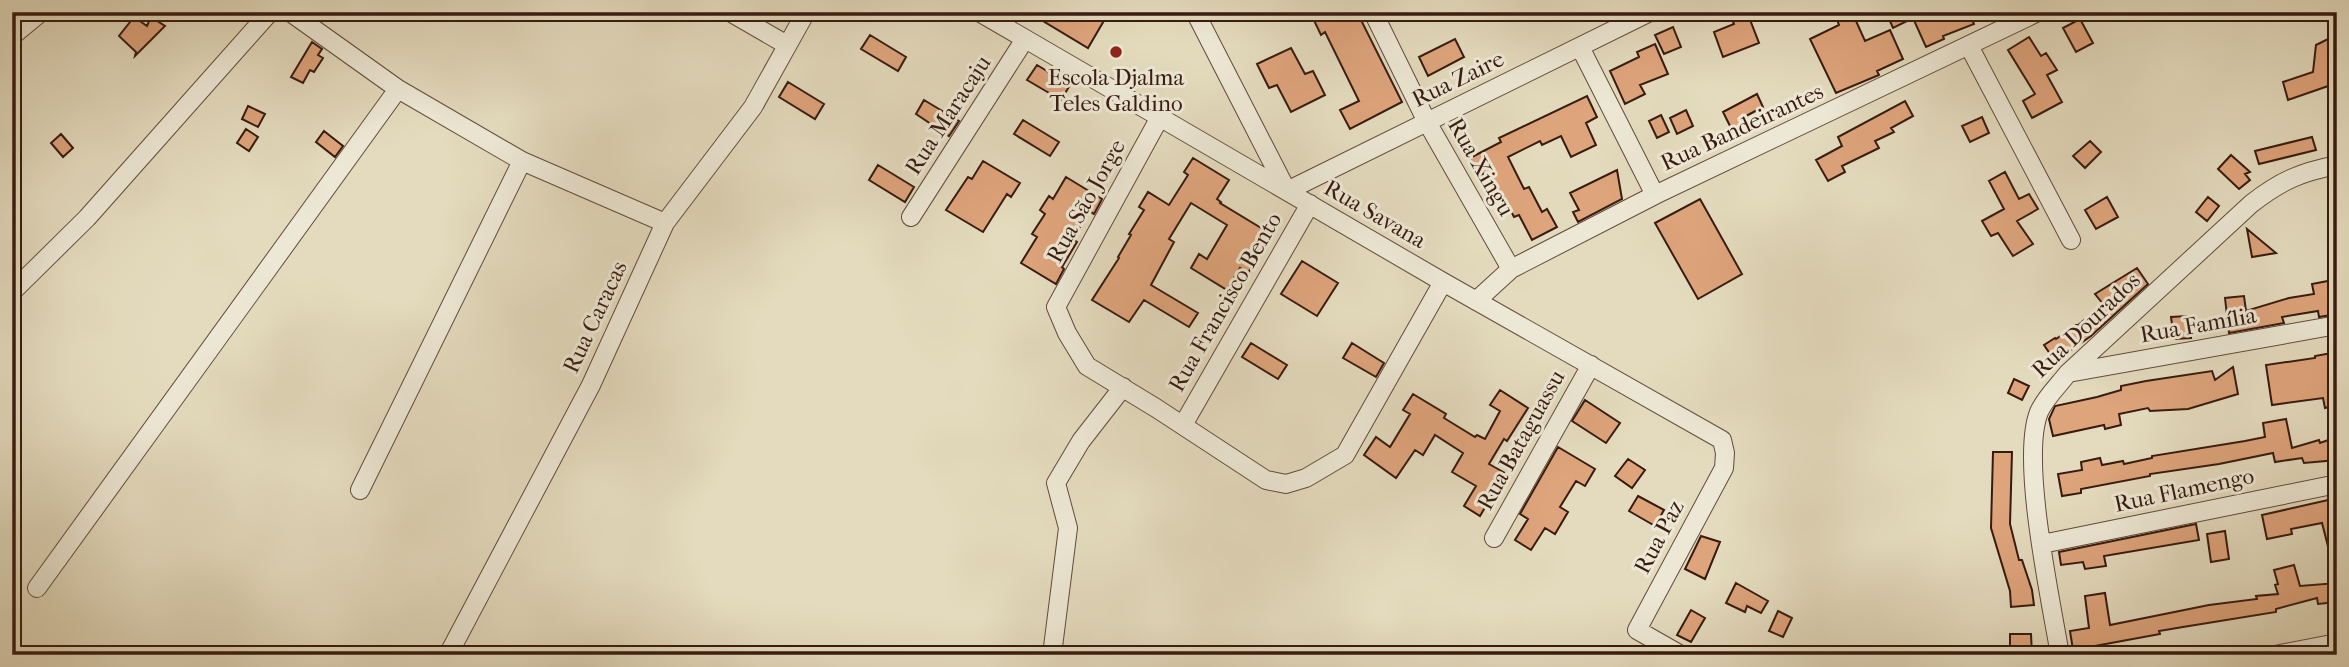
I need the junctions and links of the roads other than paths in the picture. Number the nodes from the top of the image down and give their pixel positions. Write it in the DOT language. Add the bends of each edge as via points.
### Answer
graph roads {
  1 [pos="41,12"];
  2 [pos="270,12"];
  3 [pos="290,12"];
  4 [pos="730,12"];
  5 [pos="807,12"];
  6 [pos="979,12"];
  7 [pos="1195,12"];
  8 [pos="1373,12"];
  9 [pos="1650,12"];
  10 [pos="2038,12"];
  11 [pos="12,36"];
  12 [pos="1026,39"];
  13 [pos="787,45"];
  14 [pos="1969,46"];
  15 [pos="1580,47"];
  16 [pos="398,89"];
  17 [pos="1160,117"];
  18 [pos="1427,122"];
  19 [pos="522,161"];
  20 [pos="2337,164"];
  21 [pos="1287,191"];
  22 [pos="1656,195"];
  23 [pos="1310,204"];
  24 [pos="911,217"];
  25 [pos="665,223"];
  26 [pos="2071,240"];
  27 [pos="1511,270"];
  28 [pos="1443,282"];
  29 [pos="12,292"];
  30 [pos="1476,300"];
  31 [pos="2337,325"];
  32 [pos="1591,365"];
  33 [pos="2068,373"];
  34 [pos="1123,387"];
  35 [pos="1183,425"];
  36 [pos="1724,468"];
  37 [pos="2337,484"];
  38 [pos="360,490"];
  39 [pos="1494,538"];
  40 [pos="2042,544"];
  41 [pos="37,588"];
  42 [pos="2337,643"];
  43 [pos="448,655"];
  44 [pos="1052,655"];
  45 [pos="1681,655"];
  46 [pos="2060,655"];
  47 [pos="2275,655"];
  1 -- 11 [label="street"];
  2 -- 29 [label="street" via="87,218"];
  3 -- 16 [label="street"];
  4 -- 13 [label="street"];
  5 -- 13 [label="street, Rua Caracas"];
  6 -- 12 [label="street, Rua Savana"];
  7 -- 21 [label="street"];
  8 -- 18 [label="street, Rua Xingu"];
  9 -- 15 [label="street, Rua Zaire"];
  10 -- 14 [label="street, Rua Bandeirantes"];
  12 -- 17 [label="street, Rua Savana"];
  12 -- 24 [label="street, Rua Maracaju"];
  13 -- 25 [label="street, Rua Caracas" via="753,107"];
  14 -- 22 [label="street, Rua Bandeirantes"];
  14 -- 26 [label="street"];
  15 -- 18 [label="street, Rua Zaire"];
  15 -- 22 [label="street"];
  16 -- 19 [label="street"];
  16 -- 41 [label="street"];
  17 -- 21 [label="street, Rua Savana"];
  17 -- 34 [label="street, Rua São Jorge" via="1056,307 1087,366"];
  18 -- 21 [label="street, Rua Zaire"];
  18 -- 27 [label="street, Rua Xingu"];
  19 -- 25 [label="street"];
  19 -- 38 [label="street"];
  20 -- 33 [label="street, Rua Dourados" via="2275,185"];
  21 -- 23 [label="street, Rua Savana"];
  22 -- 27 [label="street, Rua Bandeirantes"];
  23 -- 28 [label="street, Rua Savana"];
  23 -- 35 [label="street, Rua Francisco Bento"];
  25 -- 43 [label="street, Rua Caracas" via="591,385"];
  27 -- 30 [label="street, Rua Bandeirantes"];
  28 -- 30 [label="street, Rua Savana"];
  28 -- 35 [label="street" via="1345,455 1306,478 1278,484 1266,480"];
  30 -- 32 [label="street, Rua Savana"];
  31 -- 33 [label="street, Rua Família"];
  32 -- 36 [label="street, Rua Savana" via="1722,440"];
  32 -- 39 [label="street, Rua Bataguassu"];
  33 -- 40 [label="street, Rua Dourados" via="2044,402 2034,432"];
  34 -- 35 [label="street"];
  34 -- 44 [label="street" via="1081,441 1056,483 1068,528"];
  36 -- 45 [label="street, Rua Paz" via="1637,630"];
  37 -- 40 [label="street, Rua Flamengo"];
  40 -- 46 [label="street, Rua Dourados"];
  42 -- 47 [label="street"];
}
